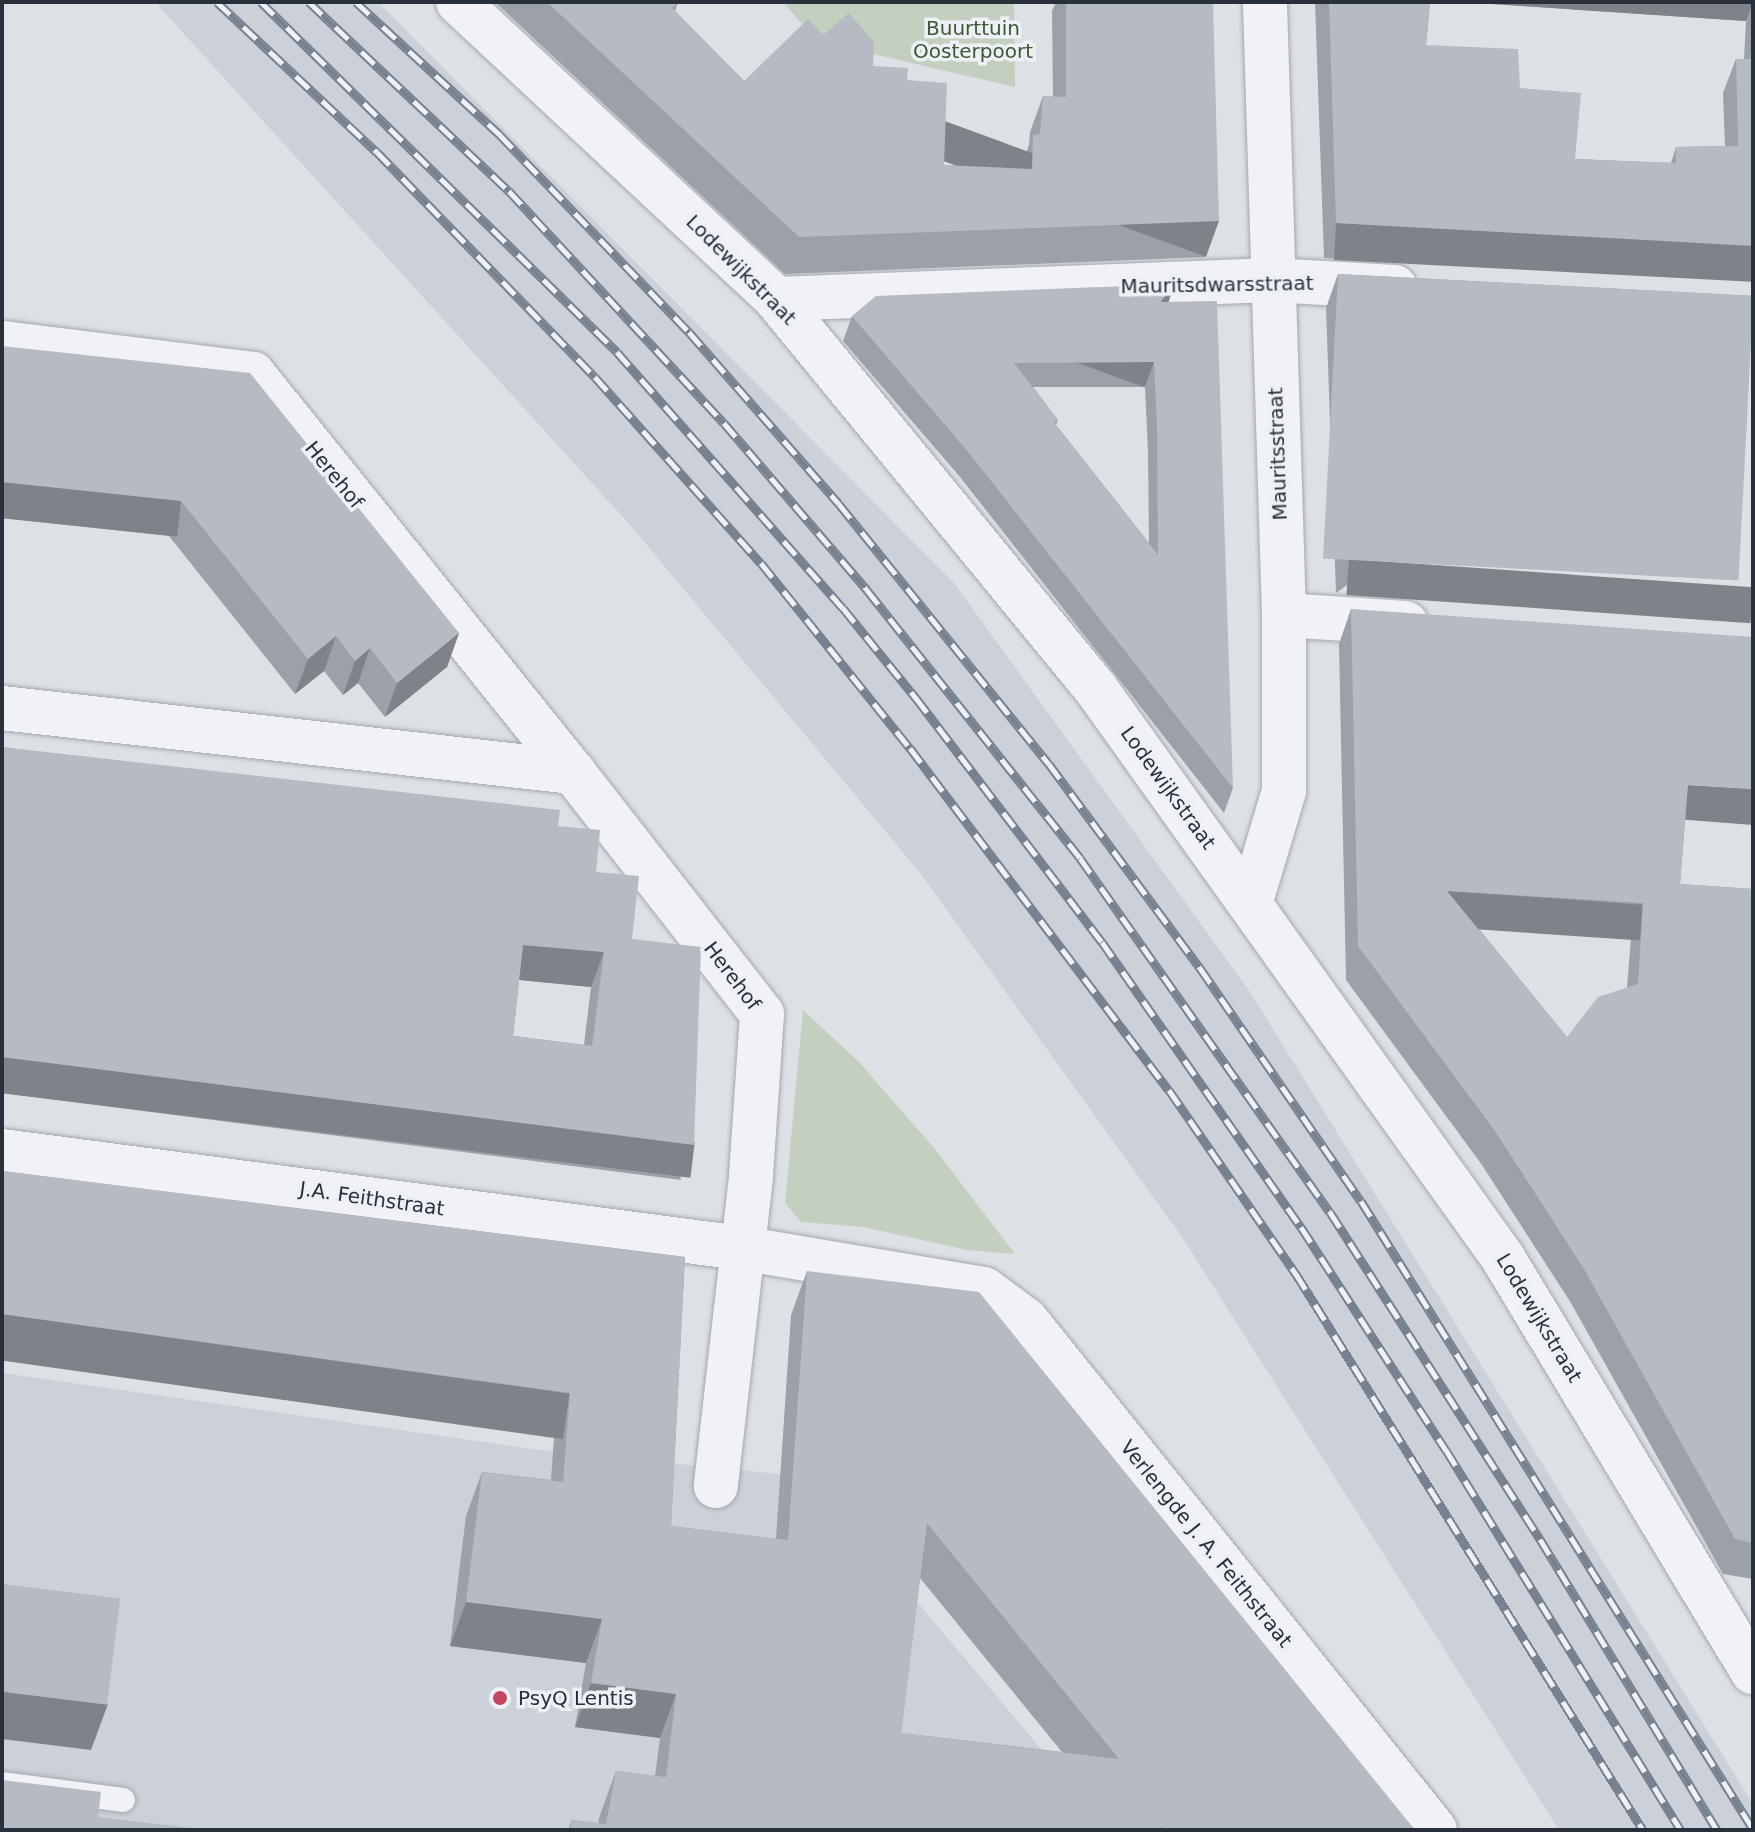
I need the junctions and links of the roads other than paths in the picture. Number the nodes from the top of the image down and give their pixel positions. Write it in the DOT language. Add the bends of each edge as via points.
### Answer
graph roads {
  1 [pos="458,2"];
  2 [pos="1265,2"];
  3 [pos="1271,280"];
  4 [pos="1442,289"];
  5 [pos="776,299"];
  6 [pos="2,343"];
  7 [pos="1284,615"];
  8 [pos="1441,626"];
  9 [pos="2,708"];
  10 [pos="573,772"];
  11 [pos="1251,901"];
  12 [pos="2,1151"];
  13 [pos="741,1248"];
  14 [pos="959,1281"];
  15 [pos="716,1486"];
  16 [pos="1753,1672"];
  17 [pos="2,1784"];
  18 [pos="123,1800"];
  19 [pos="1435,1830"];
  1 -- 5 [label="street, Lodewijkstraat"];
  2 -- 3 [label="street, Mauritsstraat"];
  3 -- 4 [label="street, Mauritsdwarsstraat"];
  3 -- 5 [label="street, Mauritsdwarsstraat"];
  3 -- 7 [label="street, Mauritsstraat"];
  5 -- 11 [label="street, Lodewijkstraat" via="1096,689"];
  6 -- 10 [label="street, Herehof" via="253,374"];
  7 -- 8 [label="street"];
  7 -- 11 [label="street, Mauritsstraat" via="1284,791"];
  9 -- 10 [label="street"];
  10 -- 13 [label="street, Herehof" via="762,1014"];
  11 -- 16 [label="street, Lodewijkstraat" via="1503,1258"];
  12 -- 13 [label="street, J.A. Feithstraat"];
  13 -- 14 [label="street, J.A. Feithstraat"];
  13 -- 15 [label="street"];
  14 -- 19 [label="street, Verlengde J. A. Feithstraat" via="996,1296 1026,1320"];
  17 -- 18 [label="lane"];
}
